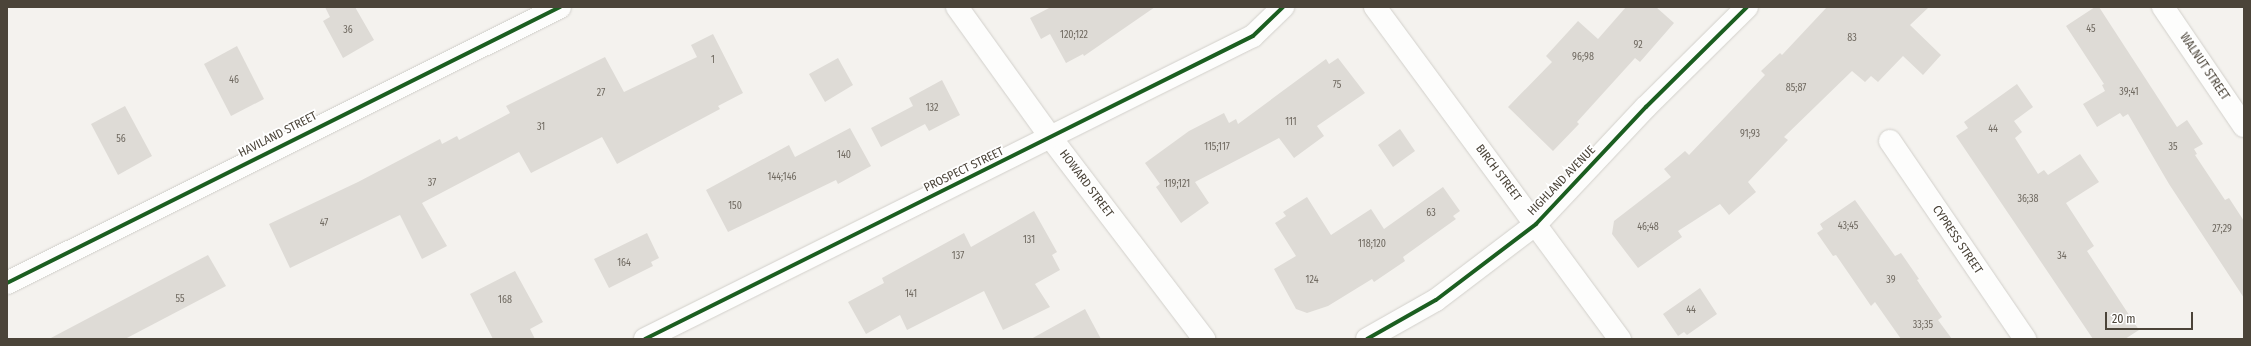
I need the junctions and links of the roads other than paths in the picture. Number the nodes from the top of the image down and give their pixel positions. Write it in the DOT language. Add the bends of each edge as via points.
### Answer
graph roads {
  1 [pos="560,7"];
  2 [pos="958,7"];
  3 [pos="1284,7"];
  4 [pos="1375,7"];
  5 [pos="1747,7"];
  6 [pos="2163,7"];
  7 [pos="2244,126"];
  8 [pos="1051,138"];
  9 [pos="1890,141"];
  10 [pos="1536,224"];
  11 [pos="7,283"];
  12 [pos="645,339"];
  13 [pos="1204,339"];
  14 [pos="1367,339"];
  15 [pos="1620,339"];
  16 [pos="2025,339"];
  1 -- 11 [label="street, HAVILAND STREET"];
  2 -- 8 [label="street, HOWARD STREET"];
  3 -- 8 [label="street, PROSPECT STREET" via="1253,36"];
  4 -- 10 [label="street, BIRCH STREET"];
  5 -- 10 [label="street, HIGHLAND AVENUE" via="1646,107"];
  6 -- 7 [label="street, WALNUT STREET"];
  8 -- 12 [label="street, PROSPECT STREET"];
  8 -- 13 [label="street, HOWARD STREET"];
  9 -- 16 [label="street, CYPRESS STREET"];
  10 -- 14 [label="street, HIGHLAND AVENUE" via="1436,300"];
  10 -- 15 [label="street, BIRCH STREET"];
}
